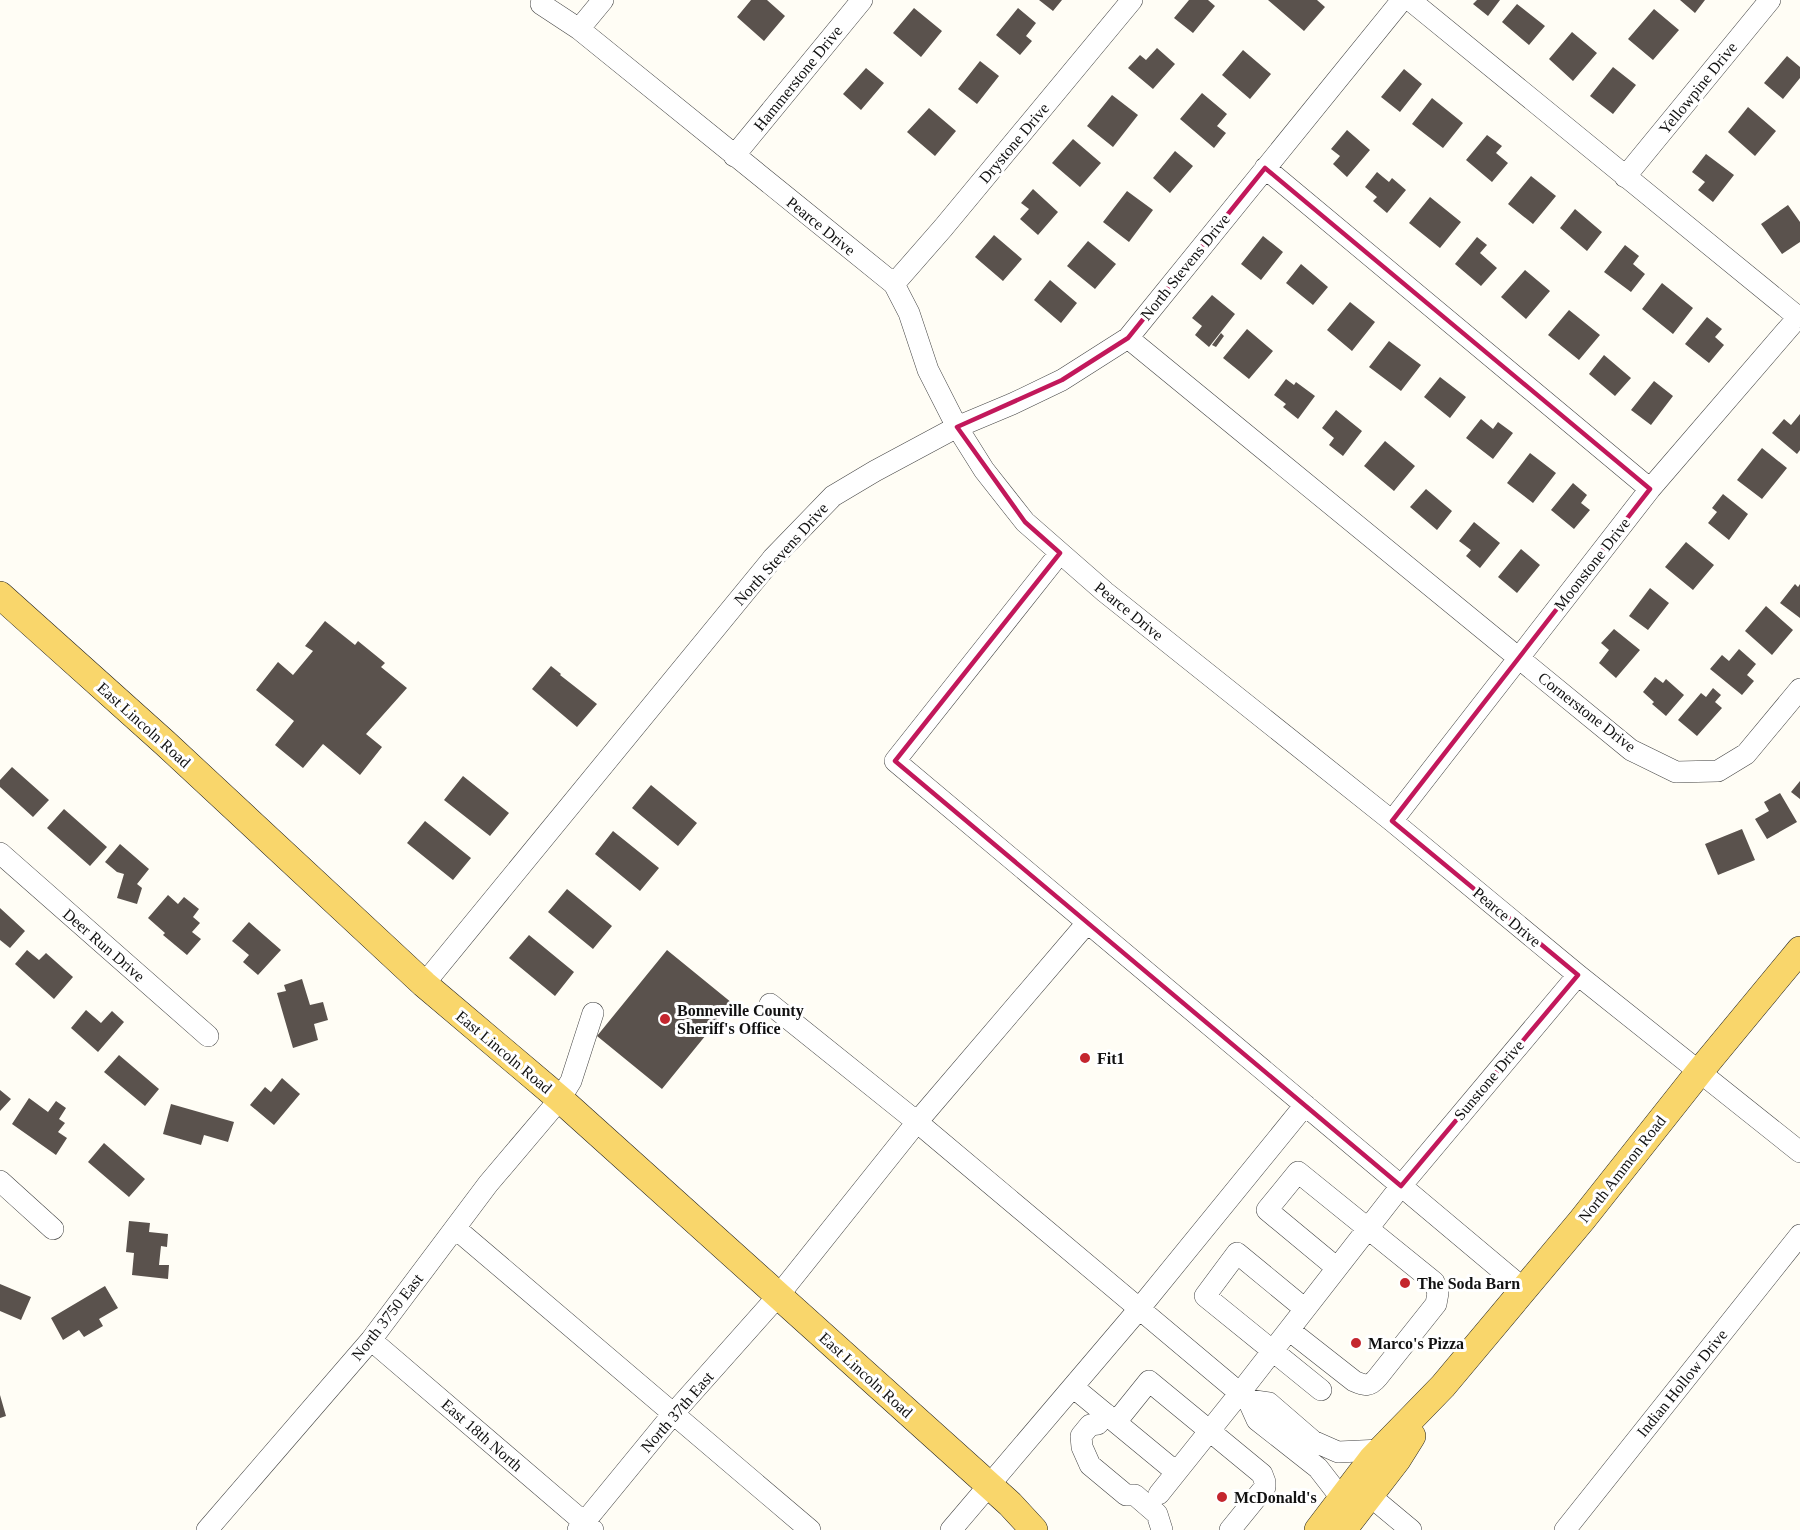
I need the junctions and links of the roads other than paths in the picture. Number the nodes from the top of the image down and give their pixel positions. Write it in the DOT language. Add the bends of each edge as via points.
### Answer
graph roads {
  1 [pos="603,0"];
  2 [pos="862,0"];
  3 [pos="1132,0"];
  4 [pos="1402,0"];
  5 [pos="1410,0"];
  6 [pos="1770,0"];
  7 [pos="541,4"];
  8 [pos="579,29"];
  9 [pos="734,156"];
  10 [pos="1266,168"];
  11 [pos="1625,177"];
  12 [pos="894,284"];
  13 [pos="1799,316"];
  14 [pos="1128,338"];
  15 [pos="957,427"];
  16 [pos="1650,489"];
  17 [pos="1060,553"];
  18 [pos="4,607"];
  19 [pos="1518,658"];
  20 [pos="1800,689"];
  21 [pos="1392,821"];
  22 [pos="0,853"];
  23 [pos="1087,922"];
  24 [pos="1800,950"];
  25 [pos="1578,975"];
  26 [pos="424,984"];
  27 [pos="770,1004"];
  28 [pos="593,1013"];
  29 [pos="208,1036"];
  30 [pos="1700,1071"];
  31 [pos="560,1099"];
  32 [pos="1305,1105"];
  33 [pos="917,1122"];
  34 [pos="1800,1152"];
  35 [pos="0,1181"];
  36 [pos="1401,1186"];
  37 [pos="455,1228"];
  38 [pos="53,1229"];
  39 [pos="1368,1230"];
  40 [pos="1800,1235"];
  41 [pos="1337,1268"];
  42 [pos="1524,1289"];
  43 [pos="778,1296"];
  44 [pos="1138,1309"];
  45 [pos="1305,1310"];
  46 [pos="1289,1330"];
  47 [pos="371,1340"];
  48 [pos="1273,1351"];
  49 [pos="1443,1386"];
  50 [pos="1073,1387"];
  51 [pos="1321,1390"];
  52 [pos="1244,1397"];
  53 [pos="673,1414"];
  54 [pos="1107,1420"];
  55 [pos="1210,1430"];
  56 [pos="1381,1450"];
  57 [pos="1176,1472"];
  58 [pos="989,1487"];
  59 [pos="1159,1494"];
  60 [pos="1369,1495"];
  61 [pos="1342,1499"];
  62 [pos="1010,1504"];
  63 [pos="1160,1527"];
  64 [pos="585,1528"];
  65 [pos="207,1530"];
  66 [pos="810,1530"];
  67 [pos="951,1530"];
  68 [pos="1034,1530"];
  69 [pos="1052,1530"];
  70 [pos="1230,1530"];
  71 [pos="1318,1530"];
  72 [pos="1343,1530"];
  73 [pos="1411,1530"];
  74 [pos="1564,1530"];
  1 -- 8 [label="street"];
  2 -- 9 [label="street, Hammerstone Drive"];
  3 -- 12 [label="street, Drystone Drive"];
  4 -- 10 [label="street, North Stevens Drive"];
  5 -- 11 [label="street"];
  6 -- 11 [label="street, Yellowpine Drive"];
  7 -- 8 [label="street, Pearce Drive"];
  8 -- 9 [label="street, Pearce Drive"];
  9 -- 12 [label="street, Pearce Drive"];
  10 -- 14 [label="street, North Stevens Drive"];
  10 -- 16 [label="street"];
  11 -- 13 [label="street"];
  12 -- 15 [label="street, Pearce Drive" via="909,313 928,370"];
  13 -- 16 [label="street, Moonstone Drive"];
  14 -- 15 [label="street, North Stevens Drive" via="1062,380"];
  14 -- 19 [label="street, Cornerstone Drive"];
  15 -- 17 [label="street, Pearce Drive" via="984,470 1025,522"];
  15 -- 26 [label="street, North Stevens Drive" via="833,496 773,558"];
  16 -- 19 [label="street, Moonstone Drive"];
  17 -- 21 [label="street, Pearce Drive"];
  17 -- 23 [label="street" via="895,761"];
  18 -- 26 [label="main road, East Lincoln Road" via="165,743"];
  19 -- 20 [label="street, Cornerstone Drive" via="1631,750 1677,772 1718,771 1746,754"];
  19 -- 21 [label="street, Moonstone Drive"];
  21 -- 25 [label="street, Pearce Drive"];
  22 -- 29 [label="street, Deer Run Drive"];
  23 -- 32 [label="street"];
  23 -- 33 [label="street, North 37th East"];
  24 -- 30 [label="main road, North Ammon Road"];
  25 -- 30 [label="street, Pearce Drive"];
  25 -- 36 [label="street, Sunstone Drive"];
  26 -- 31 [label="main road, East Lincoln Road"];
  27 -- 33 [label="street"];
  28 -- 31 [label="street, North 3750 East" via="571,1081"];
  30 -- 34 [label="street, Pearce Drive"];
  30 -- 42 [label="main road, North Ammon Road"];
  31 -- 37 [label="street, North 3750 East"];
  31 -- 43 [label="main road, East Lincoln Road"];
  32 -- 36 [label="street"];
  32 -- 44 [label="street"];
  33 -- 43 [label="street, North 37th East"];
  33 -- 44 [label="street"];
  35 -- 38 [label="street"];
  36 -- 39 [label="street, Sunstone Drive"];
  36 -- 42 [label="street"];
  37 -- 47 [label="street, North 3750 East"];
  37 -- 53 [label="street"];
  39 -- 41 [label="street, Sunstone Drive"];
  39 -- 41 [label="street" via="1298,1172 1267,1210"];
  39 -- 46 [label="street" via="1434,1282 1436,1304 1372,1384 1364,1386"];
  40 -- 74 [label="street, Indian Hollow Drive"];
  41 -- 45 [label="street, Sunstone Drive"];
  42 -- 49 [label="main road, North Ammon Road"];
  43 -- 53 [label="street, North 37th East"];
  43 -- 58 [label="main road, East Lincoln Road"];
  44 -- 50 [label="street"];
  44 -- 52 [label="street"];
  45 -- 46 [label="street, Sunstone Drive"];
  45 -- 48 [label="street" via="1237,1253 1205,1296"];
  46 -- 48 [label="street, Sunstone Drive"];
  47 -- 64 [label="street, East 18th North"];
  47 -- 65 [label="street, North 3750 East"];
  48 -- 51 [label="street"];
  48 -- 52 [label="street, Sunstone Drive"];
  49 -- 56 [label="main road, North Ammon Road"];
  49 -- 60 [label="main road, North Ammon Road" via="1397,1460"];
  50 -- 54 [label="street"];
  50 -- 58 [label="street"];
  52 -- 55 [label="street, Sunstone Drive"];
  52 -- 56 [label="street" via="1269,1403 1313,1441 1338,1452"];
  52 -- 61 [label="street" via="1257,1420 1318,1468"];
  53 -- 64 [label="street, North 37th East"];
  53 -- 66 [label="street"];
  54 -- 55 [label="street" via="1149,1381"];
  54 -- 57 [label="street"];
  54 -- 63 [label="street" via="1090,1425 1081,1436 1090,1465 1157,1514"];
  55 -- 57 [label="street, Sunstone Drive"];
  55 -- 70 [label="street" via="1262,1474 1266,1482"];
  56 -- 61 [label="main road, North Ammon Road"];
  57 -- 59 [label="street, Sunstone Drive"];
  58 -- 62 [label="main road, East Lincoln Road"];
  58 -- 67 [label="street"];
  60 -- 72 [label="main road, North Ammon Road"];
  60 -- 73 [label="street"];
  61 -- 71 [label="main road, North Ammon Road"];
  62 -- 68 [label="main road, East Lincoln Road"];
  62 -- 69 [label="main road, East Lincoln Road"];
}
